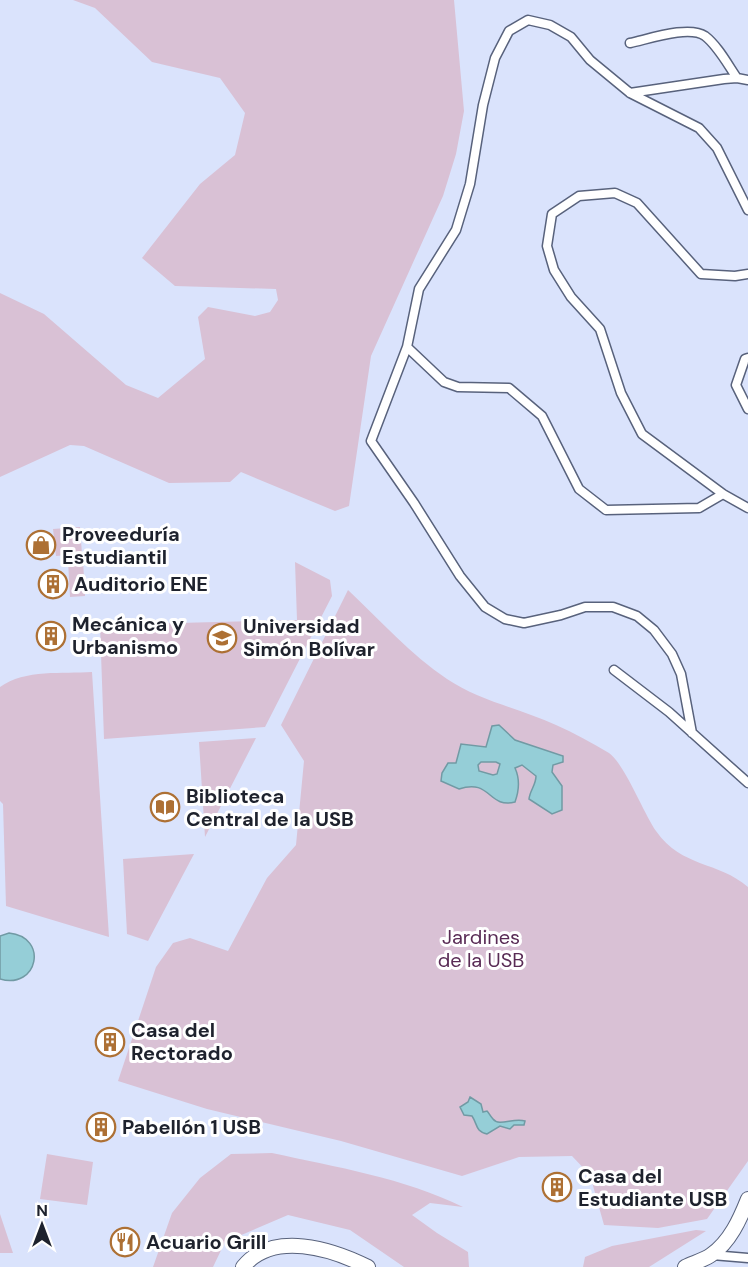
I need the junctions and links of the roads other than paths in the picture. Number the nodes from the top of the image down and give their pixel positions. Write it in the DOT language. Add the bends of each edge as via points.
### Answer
graph roads {
  1 [pos="630,43"];
  2 [pos="737,78"];
  3 [pos="748,80"];
  4 [pos="630,93"];
  5 [pos="748,210"];
  6 [pos="748,274"];
  7 [pos="407,347"];
  8 [pos="748,358"];
  9 [pos="748,409"];
  10 [pos="723,494"];
  11 [pos="748,508"];
  12 [pos="614,670"];
  13 [pos="692,733"];
  14 [pos="748,783"];
  15 [pos="748,1198"];
  16 [pos="711,1255"];
  17 [pos="748,1258"];
  18 [pos="243,1267"];
  19 [pos="368,1267"];
  20 [pos="685,1267"];
  1 -- 2 [label="street" via="698,32"];
  2 -- 3 [label="street"];
  2 -- 4 [label="street"];
  4 -- 5 [label="street" via="699,128 717,148"];
  4 -- 7 [label="street" via="590,60 571,37 550,25 528,20 509,32 495,58 470,184 456,230 418,289"];
  6 -- 10 [label="street" via="701,274 637,203 615,193 579,196 552,214 547,246 554,270 571,297 600,329 621,393 642,434"];
  7 -- 10 [label="street" via="444,382 458,387 509,388 542,416 579,489 606,510 699,508"];
  7 -- 13 [label="street" via="371,441 460,576 485,607 505,619 524,623 585,607 613,607 637,616 654,630 672,654 681,675"];
  8 -- 9 [label="street" via="736,386"];
  10 -- 11 [label="street"];
  12 -- 13 [label="street"];
  13 -- 14 [label="street"];
  15 -- 16 [label="main road" via="736,1226"];
  16 -- 17 [label="street"];
  16 -- 20 [label="main road"];
  18 -- 19 [label="main road" via="262,1252 293,1246 320,1250"];
}
